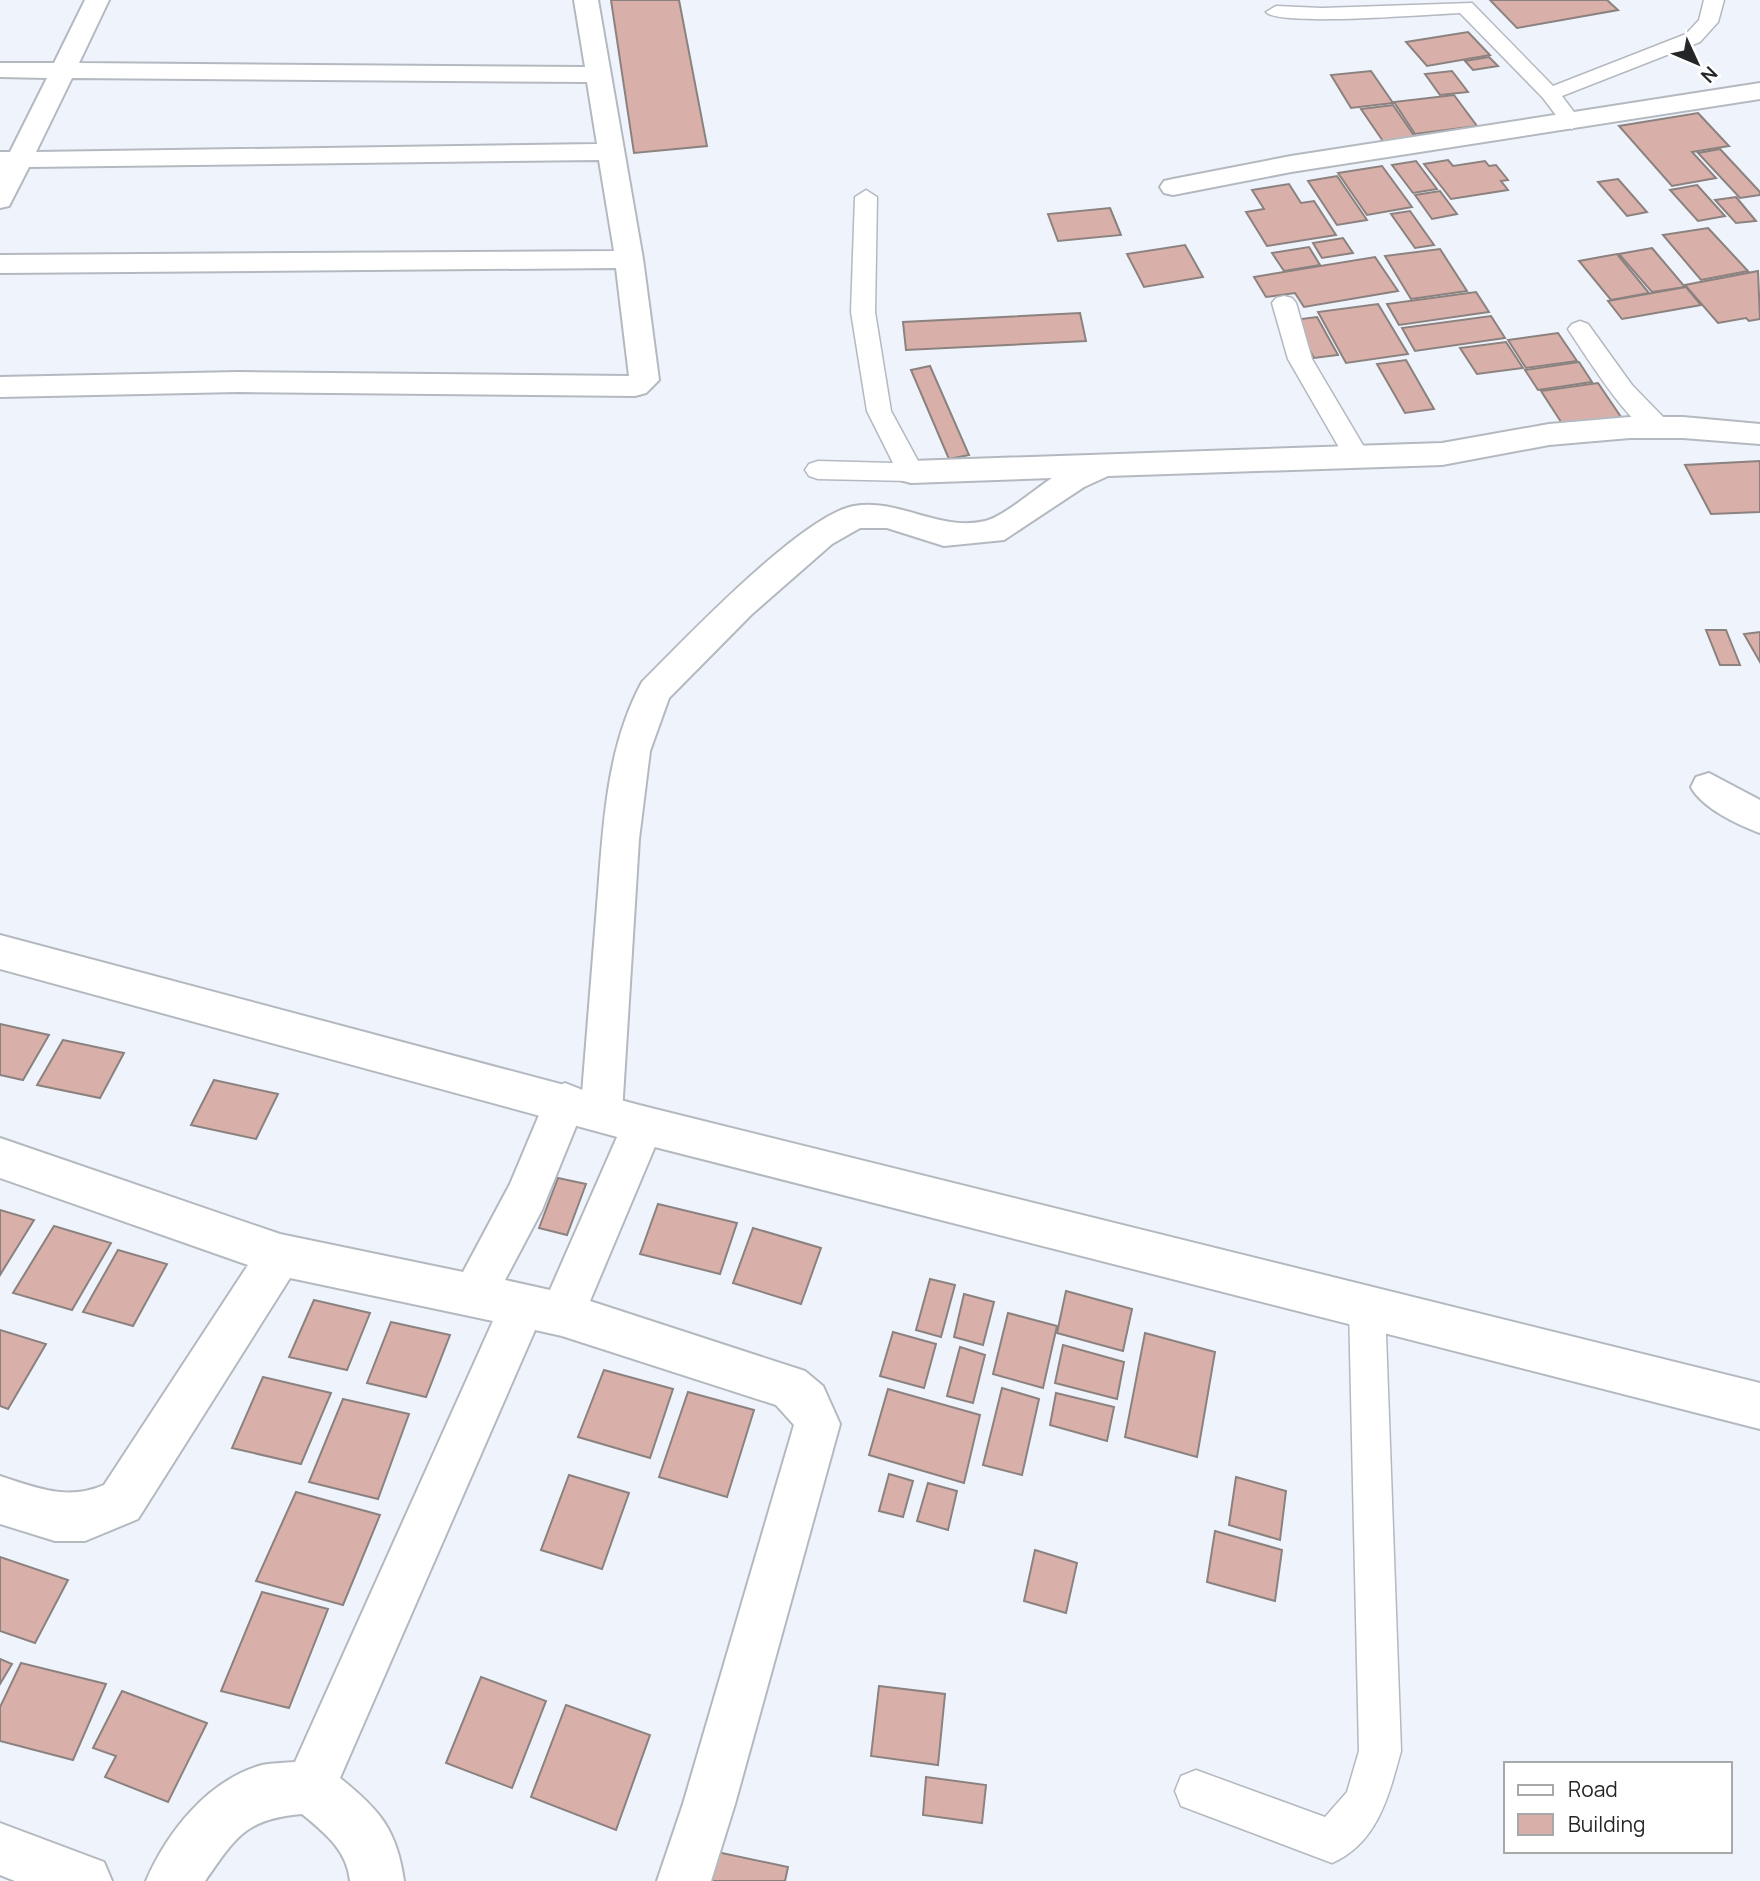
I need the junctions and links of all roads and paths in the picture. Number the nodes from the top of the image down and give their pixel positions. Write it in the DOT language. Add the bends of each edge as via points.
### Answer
graph roads {
  1 [pos="97,0"];
  2 [pos="586,0"];
  3 [pos="1714,0"];
  4 [pos="1276,12"];
  5 [pos="63,70"];
  6 [pos="0,71"];
  7 [pos="596,75"];
  8 [pos="1760,91"];
  9 [pos="1550,94"];
  10 [pos="1572,122"];
  11 [pos="610,152"];
  12 [pos="10,160"];
  13 [pos="1173,187"];
  14 [pos="866,197"];
  15 [pos="0,200"];
  16 [pos="629,260"];
  17 [pos="0,264"];
  18 [pos="1284,303"];
  19 [pos="1580,329"];
  20 [pos="0,387"];
  21 [pos="1658,426"];
  22 [pos="1760,434"];
  23 [pos="1357,457"];
  24 [pos="1110,464"];
  25 [pos="818,470"];
  26 [pos="911,471"];
  27 [pos="1709,787"];
  28 [pos="1760,818"];
  29 [pos="0,952"];
  30 [pos="583,1107"];
  31 [pos="643,1125"];
  32 [pos="0,1158"];
  33 [pos="280,1255"];
  34 [pos="474,1295"];
  35 [pos="1367,1306"];
  36 [pos="542,1311"];
  37 [pos="1760,1406"];
  38 [pos="0,1500"];
  39 [pos="310,1787"];
  40 [pos="1196,1791"];
  41 [pos="0,1849"];
  42 [pos="86,1881"];
  43 [pos="173,1881"];
  44 [pos="377,1881"];
  45 [pos="684,1881"];
  1 -- 5 [label="street"];
  2 -- 7 [label="street"];
  3 -- 9 [label="lane" via="1708,22 1693,38"];
  4 -- 9 [label="lane" via="1465,7"];
  5 -- 6 [label="street"];
  5 -- 7 [label="street"];
  5 -- 12 [label="street"];
  7 -- 11 [label="street"];
  8 -- 10 [label="street"];
  9 -- 10 [label="lane"];
  10 -- 13 [label="street" via="1291,164"];
  11 -- 12 [label="street"];
  11 -- 16 [label="street"];
  12 -- 15 [label="street"];
  14 -- 26 [label="lane" via="863,312 878,411"];
  16 -- 17 [label="street"];
  16 -- 20 [label="street" via="644,380 635,386 238,382"];
  18 -- 23 [label="lane" via="1300,359"];
  19 -- 21 [label="lane" via="1623,390"];
  21 -- 22 [label="street"];
  21 -- 23 [label="street" via="1527,438 1442,454"];
  23 -- 24 [label="street"];
  24 -- 26 [label="street"];
  24 -- 30 [label="street" via="1073,479 993,533 944,535 888,517 855,517 821,536 739,606 654,691 632,751"];
  25 -- 26 [label="lane"];
  27 -- 28 [label="street"];
  29 -- 30 [label="street"];
  30 -- 31 [label="street"];
  30 -- 34 [label="street" via="527,1196"];
  31 -- 35 [label="street"];
  31 -- 36 [label="street"];
  32 -- 33 [label="street"];
  33 -- 34 [label="street"];
  33 -- 38 [label="street" via="121,1502 85,1517 55,1517"];
  34 -- 36 [label="street"];
  35 -- 37 [label="street"];
  35 -- 40 [label="lane" via="1380,1751 1365,1804 1332,1841"];
  36 -- 39 [label="street"];
  36 -- 45 [label="street" via="789,1387 807,1402 817,1424"];
  39 -- 43 [label="street" via="263,1791 219,1817"];
  39 -- 44 [label="street" via="343,1814 373,1850"];
  41 -- 42 [label="street"];
}
